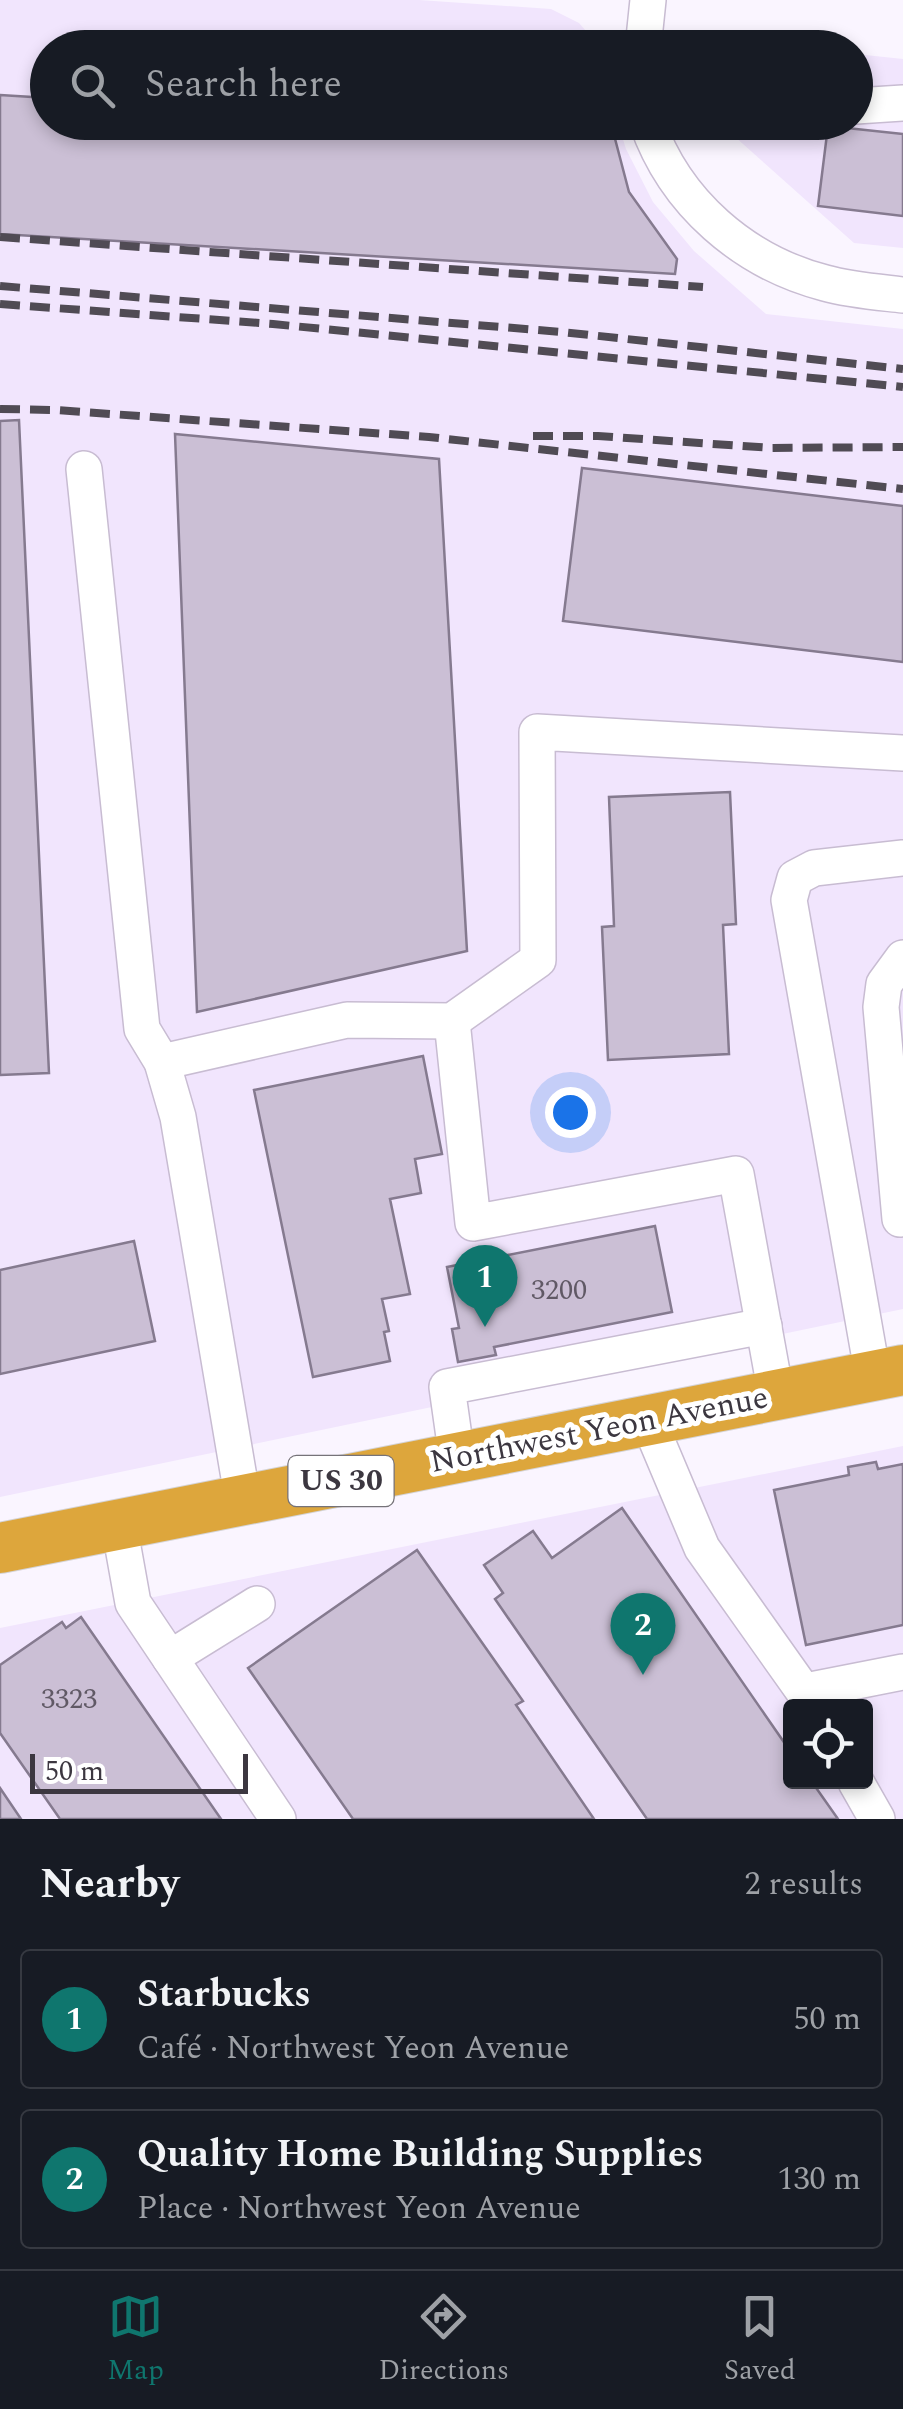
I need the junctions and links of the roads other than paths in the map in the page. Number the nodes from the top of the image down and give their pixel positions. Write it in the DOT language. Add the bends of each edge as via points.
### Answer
graph roads {
  1 [pos="648,0"];
  2 [pos="645,30"];
  3 [pos="903,102"];
  4 [pos="873,105"];
  5 [pos="655,140"];
  6 [pos="903,294"];
  7 [pos="84,469"];
  8 [pos="903,753"];
  9 [pos="903,858"];
  10 [pos="903,958"];
  11 [pos="892,1012"];
  12 [pos="452,1022"];
  13 [pos="162,1062"];
  14 [pos="902,1218"];
  15 [pos="845,1228"];
  16 [pos="764,1326"];
  17 [pos="888,1373"];
  18 [pos="776,1394"];
  19 [pos="648,1420"];
  20 [pos="457,1458"];
  21 [pos="243,1501"];
  22 [pos="119,1525"];
  23 [pos="0,1548"];
  24 [pos="256,1604"];
  25 [pos="170,1658"];
  26 [pos="903,1672"];
  27 [pos="810,1699"];
  28 [pos="860,1789"];
  29 [pos="278,1819"];
  30 [pos="877,1819"];
  1 -- 2 [label="street"];
  3 -- 4 [label="street"];
  5 -- 6 [label="street" via="670,174 739,244 829,284"];
  7 -- 13 [label="street" via="142,1029"];
  8 -- 12 [label="street" via="537,732 538,960"];
  9 -- 15 [label="street" via="814,868 795,878 789,900"];
  10 -- 11 [label="street" via="884,984"];
  11 -- 14 [label="street"];
  12 -- 13 [label="street" via="347,1020"];
  12 -- 16 [label="street" via="472,1223 736,1174"];
  13 -- 21 [label="street" via="178,1117"];
  14 -- 15 [label="street"];
  15 -- 17 [label="street"];
  16 -- 18 [label="street"];
  16 -- 20 [label="street" via="447,1387"];
  17 -- 18 [label="highway, Northwest Yeon Avenue / US 30"];
  18 -- 19 [label="highway, Northwest Yeon Avenue / US 30"];
  19 -- 20 [label="highway, Northwest Yeon Avenue / US 30"];
  19 -- 27 [label="street" via="702,1548"];
  20 -- 21 [label="highway, Northwest Yeon Avenue / US 30"];
  21 -- 22 [label="highway, Northwest Yeon Avenue / US 30"];
  22 -- 23 [label="highway, Northwest Yeon Avenue / US 30"];
  22 -- 25 [label="street" via="133,1603"];
  24 -- 25 [label="street"];
  25 -- 29 [label="street"];
  26 -- 27 [label="street"];
  28 -- 30 [label="street"];
}
